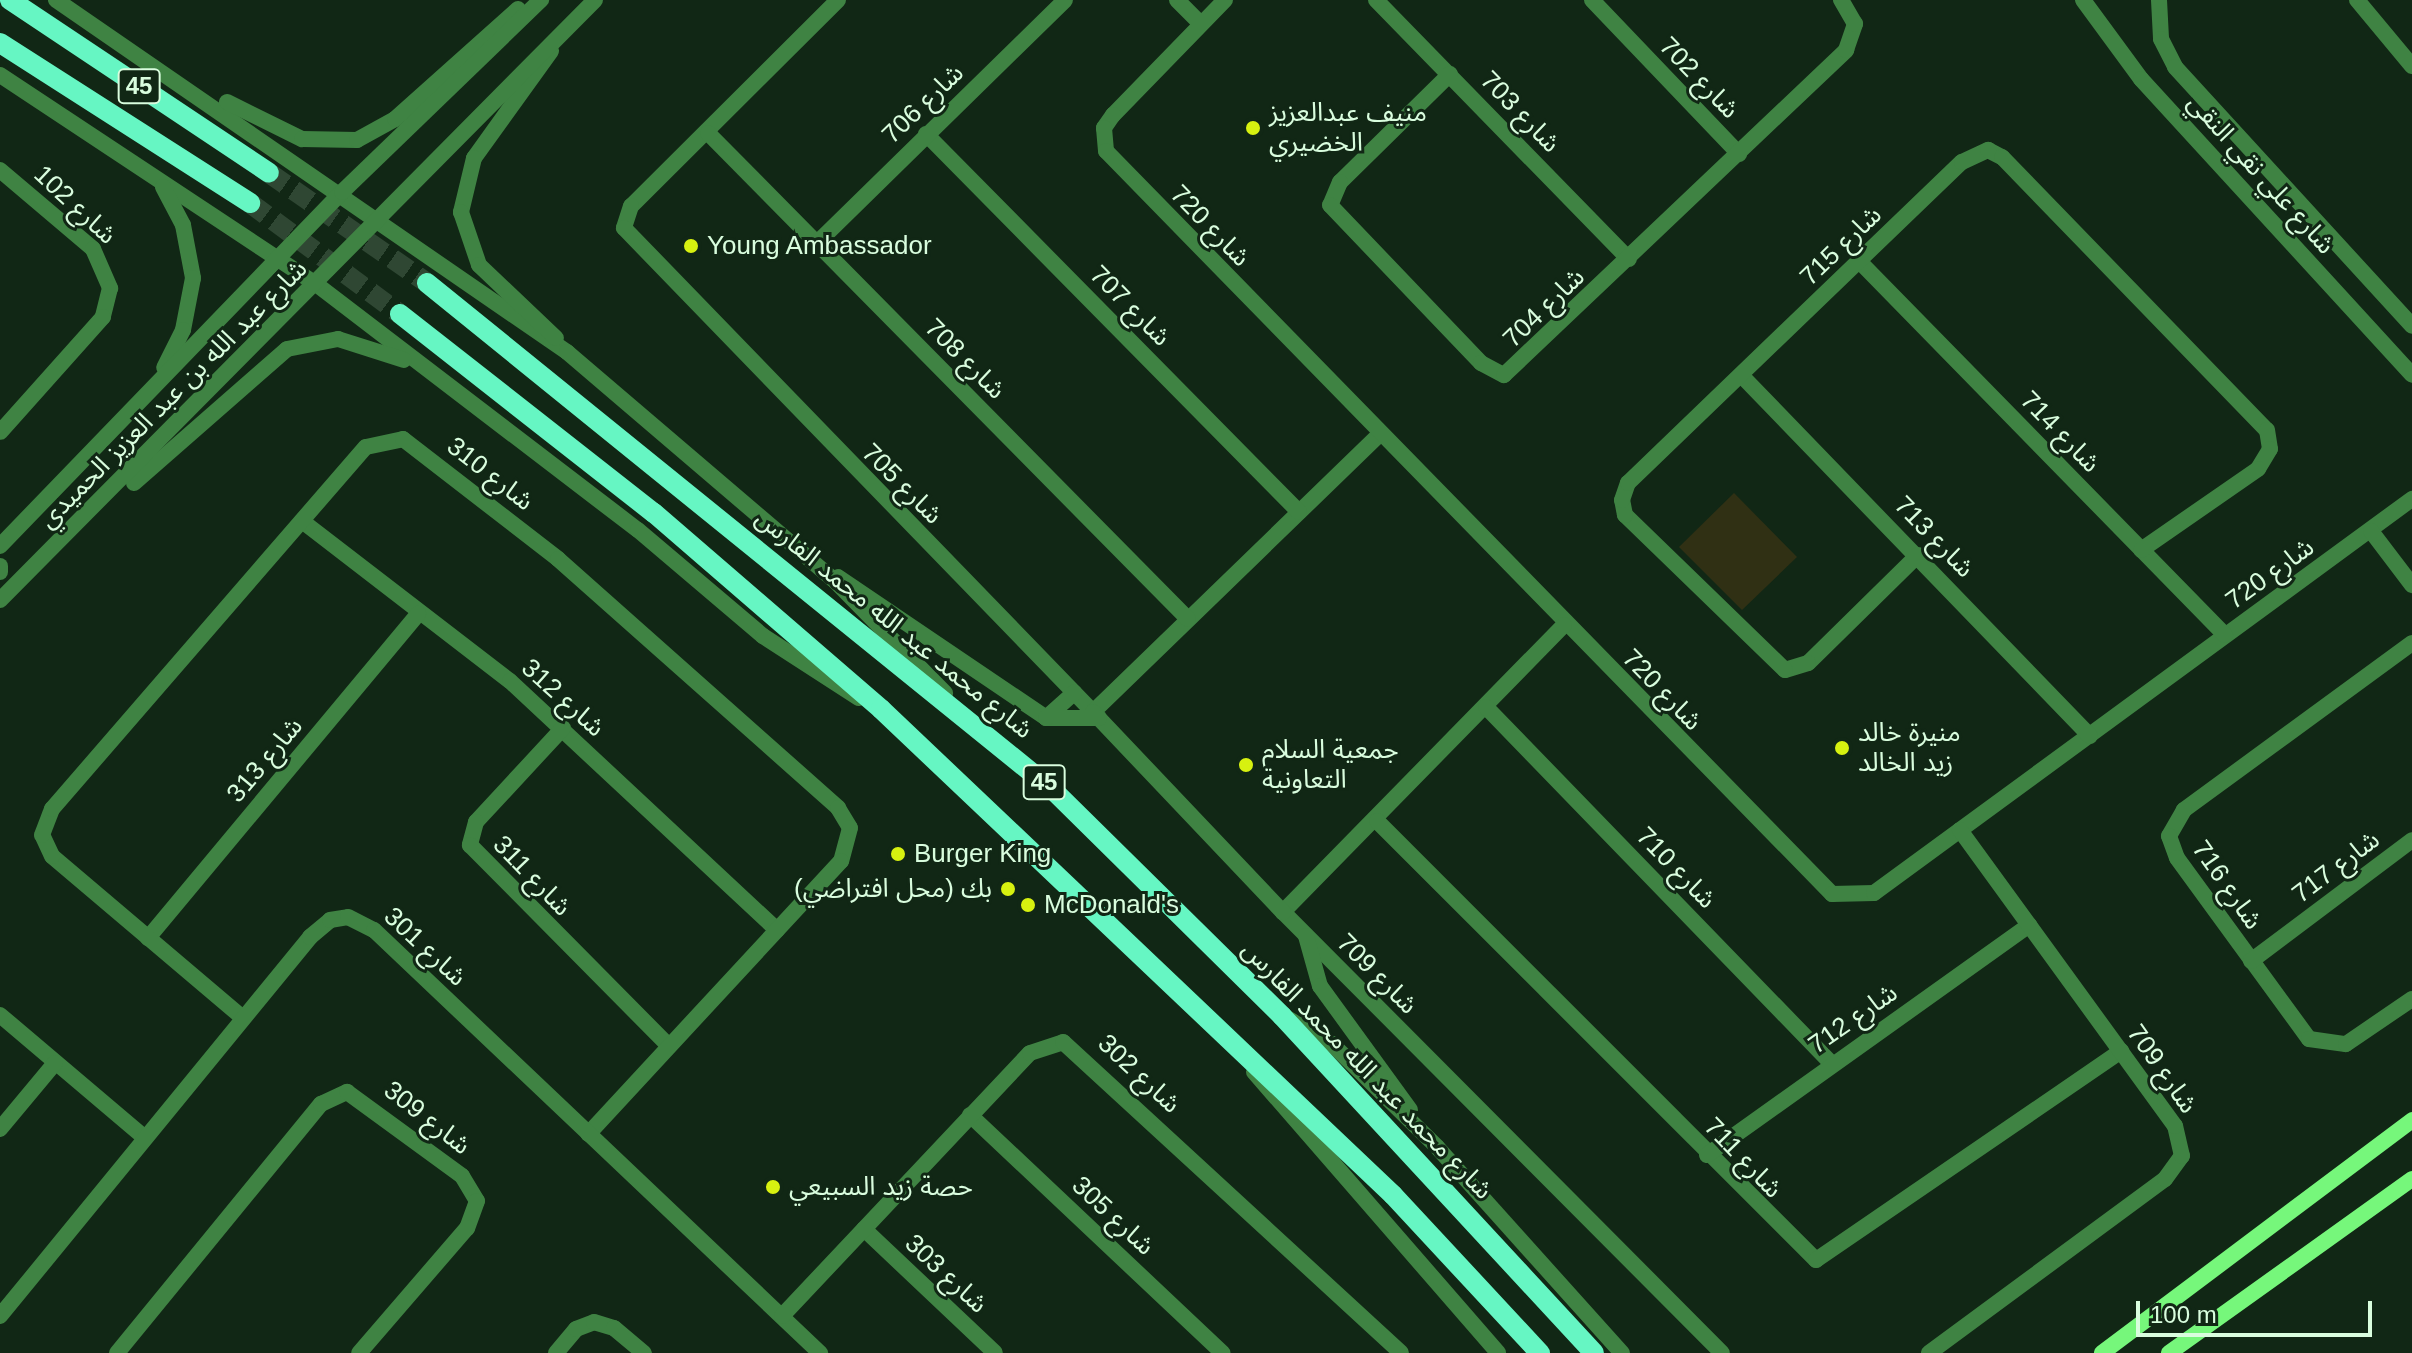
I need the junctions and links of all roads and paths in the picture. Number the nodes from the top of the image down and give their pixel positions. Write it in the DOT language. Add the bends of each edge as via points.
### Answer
graph roads {
  1 [pos="10,0"];
  2 [pos="56,0"];
  3 [pos="528,0"];
  4 [pos="541,0"];
  5 [pos="595,0"];
  6 [pos="838,0"];
  7 [pos="1065,0"];
  8 [pos="1177,0"];
  9 [pos="1225,0"];
  10 [pos="1376,0"];
  11 [pos="1592,0"];
  12 [pos="1841,0"];
  13 [pos="2083,0"];
  14 [pos="2159,0"];
  15 [pos="2357,0"];
  16 [pos="1201,24"];
  17 [pos="556,40"];
  18 [pos="0,43"];
  19 [pos="2412,66"];
  20 [pos="1450,74"];
  21 [pos="0,75"];
  22 [pos="188,86"];
  23 [pos="708,133"];
  24 [pos="926,134"];
  25 [pos="1739,154"];
  26 [pos="0,170"];
  27 [pos="269,173"];
  28 [pos="157,179"];
  29 [pos="342,192"];
  30 [pos="250,203"];
  31 [pos="379,220"];
  32 [pos="817,243"];
  33 [pos="278,258"];
  34 [pos="1629,259"];
  35 [pos="1860,262"];
  36 [pos="427,283"];
  37 [pos="316,284"];
  38 [pos="400,314"];
  39 [pos="2412,326"];
  40 [pos="567,352"];
  41 [pos="424,368"];
  42 [pos="1741,375"];
  43 [pos="2412,375"];
  44 [pos="151,390"];
  45 [pos="0,432"];
  46 [pos="1379,435"];
  47 [pos="2412,499"];
  48 [pos="93,510"];
  49 [pos="1299,512"];
  50 [pos="302,521"];
  51 [pos="2371,531"];
  52 [pos="0,546"];
  53 [pos="2141,550"];
  54 [pos="1918,555"];
  55 [pos="0,566"];
  56 [pos="821,569"];
  57 [pos="0,572"];
  58 [pos="2412,585"];
  59 [pos="0,600"];
  60 [pos="418,614"];
  61 [pos="1188,619"];
  62 [pos="1564,625"];
  63 [pos="2225,635"];
  64 [pos="2412,643"];
  65 [pos="1074,693"];
  66 [pos="1486,707"];
  67 [pos="881,709"];
  68 [pos="1096,715"];
  69 [pos="1046,718"];
  70 [pos="972,719"];
  71 [pos="563,728"];
  72 [pos="2090,736"];
  73 [pos="1377,821"];
  74 [pos="1960,830"];
  75 [pos="2412,840"];
  76 [pos="1283,912"];
  77 [pos="2029,925"];
  78 [pos="777,930"];
  79 [pos="1306,936"];
  80 [pos="148,938"];
  81 [pos="2251,961"];
  82 [pos="2412,999"];
  83 [pos="0,1015"];
  84 [pos="1282,1016"];
  85 [pos="243,1018"];
  86 [pos="669,1046"];
  87 [pos="1238,1047"];
  88 [pos="2121,1051"];
  89 [pos="55,1063"];
  90 [pos="1832,1064"];
  91 [pos="970,1115"];
  92 [pos="2412,1120"];
  93 [pos="0,1129"];
  94 [pos="588,1134"];
  95 [pos="145,1138"];
  96 [pos="1437,1147"];
  97 [pos="1707,1155"];
  98 [pos="2412,1179"];
  99 [pos="864,1229"];
  100 [pos="0,1316"];
  101 [pos="782,1316"];
  102 [pos="117,1353"];
  103 [pos="359,1353"];
  104 [pos="556,1353"];
  105 [pos="644,1353"];
  106 [pos="820,1353"];
  107 [pos="995,1353"];
  108 [pos="1223,1353"];
  109 [pos="1401,1353"];
  110 [pos="1498,1353"];
  111 [pos="1540,1353"];
  112 [pos="1594,1353"];
  113 [pos="1622,1353"];
  114 [pos="1722,1353"];
  115 [pos="1929,1353"];
  116 [pos="2102,1353"];
  117 [pos="2169,1353"];
  1 -- 27 [label="main road, 45"];
  2 -- 22 [label="street"];
  3 -- 22 [label="street" via="395,119 357,140 302,139"];
  4 -- 29 [label="street, شارع عبد الله بن عبد العزيز الحميدي"];
  5 -- 17 [label="street, شارع عبد الله بن عبد العزيز الحميدي"];
  6 -- 23 [label="street, شارع 705"];
  7 -- 24 [label="street, شارع 706"];
  8 -- 16 [label="street"];
  9 -- 16 [label="street, شارع 720"];
  10 -- 20 [label="street, شارع 703"];
  11 -- 25 [label="street, شارع 702"];
  12 -- 25 [label="street, شارع 704" via="1855,24 1846,50"];
  13 -- 43 [label="street, شارع علي نقي النقي" via="2141,79"];
  14 -- 39 [label="street, شارع علي نقي النقي" via="2161,39 2175,67"];
  15 -- 19 [label="street"];
  16 -- 46 [label="street, شارع 720" via="1113,115 1104,128 1106,151"];
  17 -- 31 [label="street, شارع عبد الله بن عبد العزيز الحميدي"];
  17 -- 40 [label="street" via="534,84 474,158 461,221 479,265"];
  18 -- 30 [label="main road, 45"];
  20 -- 34 [label="street, شارع 703"];
  20 -- 34 [label="street, شارع 704" via="1340,182 1332,193 1333,214 1481,363 1504,375"];
  21 -- 28 [label="street"];
  22 -- 29 [label="street"];
  23 -- 32 [label="street, شارع 708"];
  23 -- 65 [label="street, شارع 705" via="631,206 628,237"];
  24 -- 32 [label="street, شارع 706"];
  24 -- 49 [label="street, شارع 707"];
  25 -- 34 [label="street, شارع 704"];
  26 -- 45 [label="street, شارع 102" via="93,249 110,288 103,317"];
  28 -- 33 [label="street"];
  28 -- 44 [label="street" via="183,225 193,278 183,330"];
  29 -- 31 [label="street"];
  29 -- 33 [label="street, شارع عبد الله بن عبد العزيز الحميدي"];
  31 -- 37 [label="street, شارع عبد الله بن عبد العزيز الحميدي"];
  31 -- 40 [label="street"];
  32 -- 61 [label="street, شارع 708"];
  33 -- 37 [label="street"];
  33 -- 44 [label="street, شارع عبد الله بن عبد العزيز الحميدي"];
  35 -- 42 [label="street, شارع 715"];
  35 -- 53 [label="street, شارع 714"];
  35 -- 53 [label="street, شارع 715" via="1962,162 1988,150 2002,157 2267,430 2270,449 2258,469"];
  36 -- 70 [label="main road, شارع محمد عبد الله محمد الفارس / 45"];
  37 -- 41 [label="street"];
  37 -- 48 [label="street, شارع عبد الله بن عبد العزيز الحميدي"];
  38 -- 67 [label="main road, 45" via="666,523"];
  40 -- 56 [label="street"];
  41 -- 48 [label="street" via="351,341 312,341 275,355"];
  41 -- 67 [label="street" via="763,636"];
  42 -- 54 [label="street, شارع 713"];
  42 -- 54 [label="street, شارع 715" via="1628,483 1625,515 1771,661 1795,672"];
  44 -- 52 [label="street, شارع عبد الله بن عبد العزيز الحميدي"];
  46 -- 49 [label="street"];
  46 -- 62 [label="street, شارع 720"];
  47 -- 51 [label="street, شارع 720"];
  48 -- 59 [label="street, شارع عبد الله بن عبد العزيز الحميدي"];
  49 -- 61 [label="street"];
  50 -- 60 [label="street, شارع 312"];
  50 -- 78 [label="street, شارع 310" via="366,447 395,437 473,488 558,559 845,817 848,851"];
  50 -- 80 [label="street, شارع 310" via="52,809 42,835 52,856"];
  51 -- 58 [label="street"];
  51 -- 63 [label="street, شارع 720"];
  53 -- 63 [label="street, شارع 714"];
  54 -- 72 [label="street, شارع 713"];
  55 -- 57 [label="street"];
  56 -- 69 [label="street" via="887,604"];
  56 -- 70 [label="street"];
  60 -- 71 [label="street, شارع 312"];
  60 -- 80 [label="street, شارع 313"];
  61 -- 68 [label="street"];
  62 -- 66 [label="street"];
  62 -- 74 [label="street, شارع 720" via="1832,894 1874,893"];
  63 -- 72 [label="street, شارع 720"];
  64 -- 81 [label="street, شارع 716" via="2173,821 2172,852"];
  65 -- 68 [label="street, شارع 705"];
  65 -- 69 [label="street"];
  66 -- 73 [label="street"];
  66 -- 90 [label="street, شارع 710"];
  67 -- 87 [label="main road, 45"];
  68 -- 69 [label="street"];
  68 -- 76 [label="street, شارع 709"];
  70 -- 84 [label="main road, شارع محمد عبد الله محمد الفارس / 45" via="1125,857"];
  71 -- 78 [label="street, شارع 312"];
  71 -- 86 [label="street, شارع 311" via="476,822 470,845"];
  72 -- 74 [label="street, شارع 720"];
  73 -- 76 [label="street"];
  73 -- 97 [label="street, شارع 711"];
  74 -- 77 [label="street, شارع 709"];
  75 -- 81 [label="street, شارع 717"];
  76 -- 79 [label="street, شارع 709"];
  77 -- 88 [label="street, شارع 709"];
  77 -- 90 [label="street, شارع 712"];
  78 -- 86 [label="street, شارع 310"];
  79 -- 96 [label="street" via="1320,986"];
  79 -- 114 [label="street, شارع 709"];
  80 -- 85 [label="street, شارع 310"];
  81 -- 82 [label="street, شارع 716" via="2303,1033 2323,1046 2346,1044"];
  83 -- 89 [label="street"];
  84 -- 96 [label="street" via="1332,1044"];
  84 -- 112 [label="main road, شارع محمد عبد الله محمد الفارس / 45"];
  85 -- 94 [label="street, شارع 301" via="321,925 358,919"];
  85 -- 95 [label="street, شارع 301"];
  86 -- 94 [label="street, شارع 310"];
  87 -- 110 [label="street" via="1260,1082"];
  87 -- 111 [label="main road, 45" via="1393,1195"];
  88 -- 97 [label="street, شارع 711" via="1828,1259 1805,1256"];
  88 -- 115 [label="street, شارع 709" via="2182,1140 2177,1168"];
  89 -- 93 [label="street"];
  89 -- 95 [label="street"];
  90 -- 97 [label="street, شارع 712"];
  91 -- 99 [label="street, شارع 302"];
  91 -- 108 [label="street, شارع 305"];
  91 -- 109 [label="street, شارع 302" via="1039,1045 1074,1047"];
  92 -- 116 [label="main road"];
  94 -- 101 [label="street, شارع 301"];
  95 -- 100 [label="street, شارع 301"];
  96 -- 113 [label="street"];
  98 -- 117 [label="main road"];
  99 -- 101 [label="street, شارع 302"];
  99 -- 107 [label="street, شارع 303"];
  101 -- 106 [label="street, شارع 301"];
  102 -- 103 [label="street, شارع 309" via="326,1099 347,1092 462,1176 477,1201 467,1228"];
  104 -- 105 [label="street" via="576,1329 594,1322 614,1328"];
}
